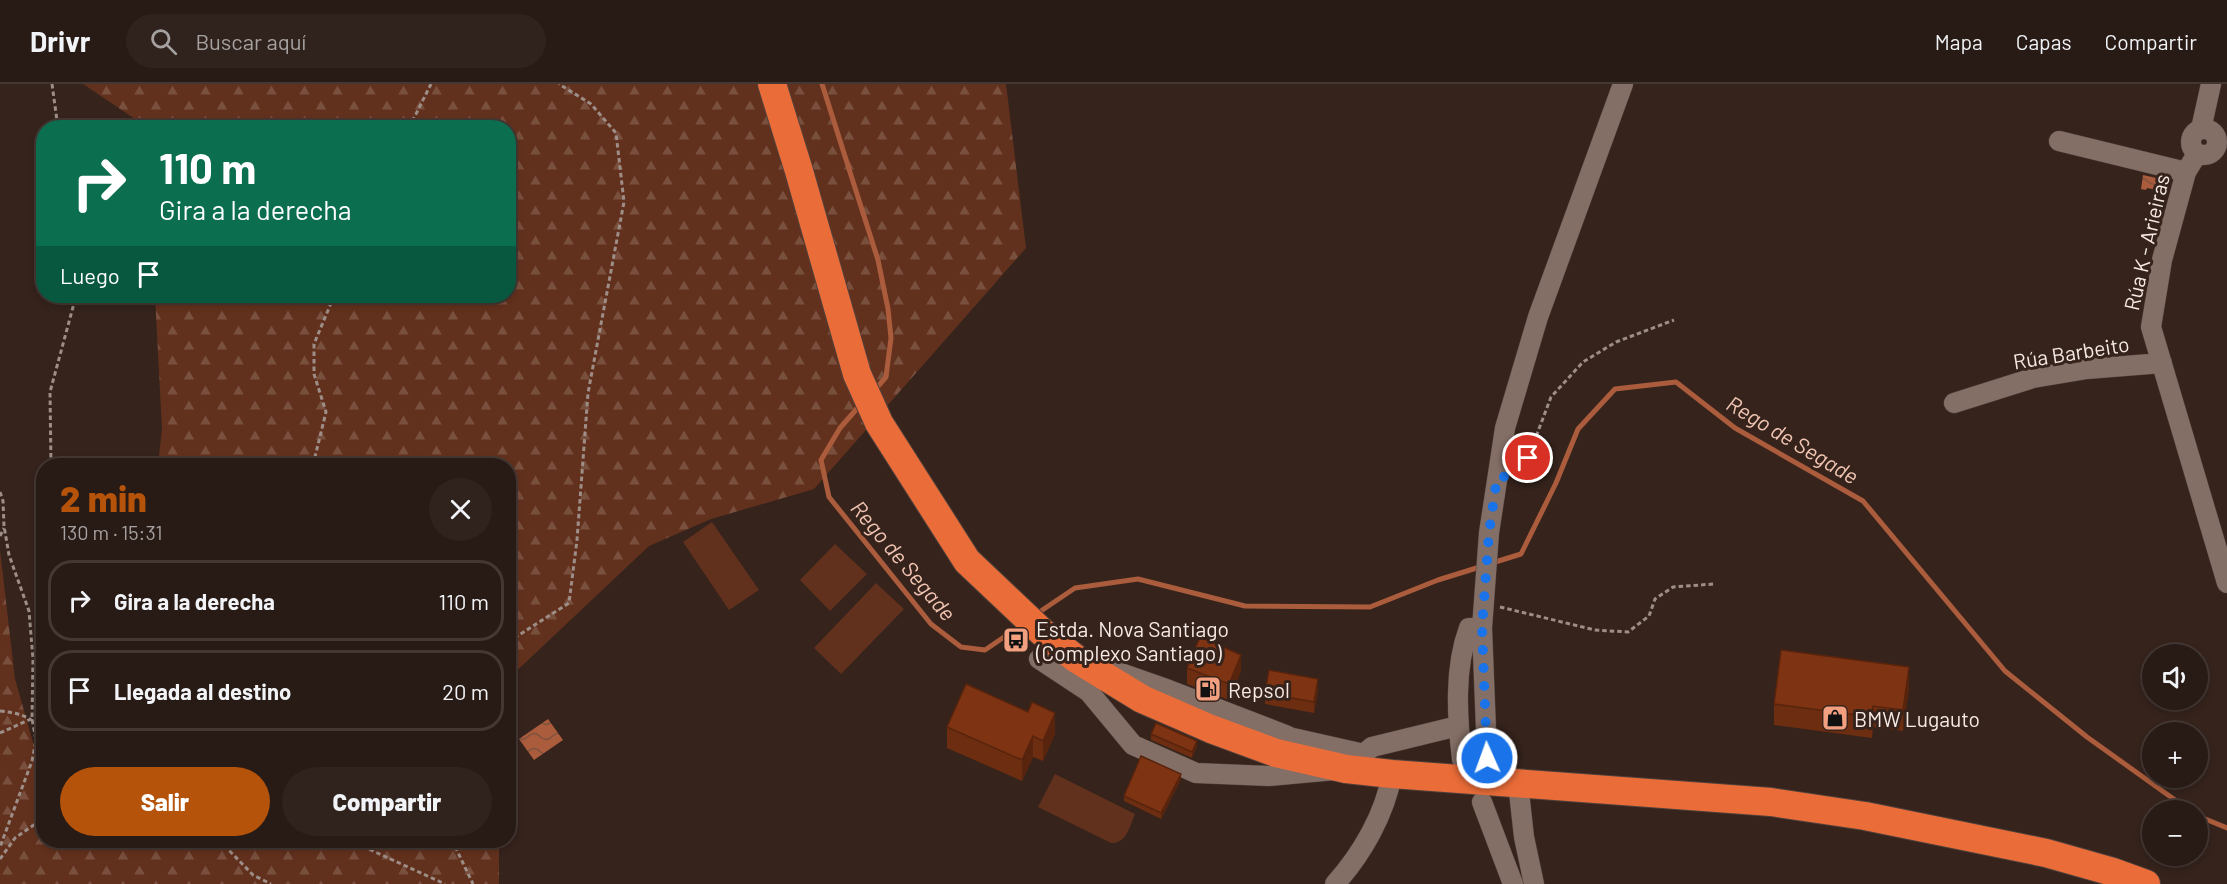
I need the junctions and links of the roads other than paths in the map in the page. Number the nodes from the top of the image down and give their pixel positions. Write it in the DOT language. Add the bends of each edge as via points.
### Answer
graph roads {
  1 [pos="772,84"];
  2 [pos="1623,84"];
  3 [pos="2211,84"];
  4 [pos="2201,129"];
  5 [pos="2059,141"];
  6 [pos="2222,147"];
  7 [pos="2197,154"];
  8 [pos="2186,172"];
  9 [pos="2162,363"];
  10 [pos="1954,403"];
  11 [pos="2227,583"];
  12 [pos="1482,628"];
  13 [pos="1075,658"];
  14 [pos="1039,659"];
  15 [pos="1458,726"];
  16 [pos="1288,736"];
  17 [pos="1462,759"];
  18 [pos="1344,762"];
  19 [pos="1392,774"];
  20 [pos="1518,783"];
  21 [pos="1485,791"];
  22 [pos="1335,884"];
  23 [pos="1514,884"];
  24 [pos="1534,884"];
  25 [pos="2146,884"];
  1 -- 13 [label="highway" via="857,374 879,423 966,561"];
  2 -- 12 [label="street" via="1538,317 1506,428 1489,533"];
  3 -- 4 [label="street, Rúa K - Arieiras"];
  4 -- 6 [label="street" via="2212,131"];
  4 -- 7 [label="street, Rúa K - Arieiras" via="2190,140"];
  5 -- 8 [label="street"];
  6 -- 7 [label="street" via="2206,156"];
  7 -- 8 [label="street, Rúa K - Arieiras"];
  8 -- 9 [label="street, Rúa K - Arieiras" via="2162,260 2151,327"];
  9 -- 10 [label="street, Rúa Barbeito" via="2033,378"];
  9 -- 11 [label="street, Rúa K - Arieiras"];
  12 -- 15 [label="street" via="1469,628 1461,649"];
  12 -- 21 [label="street"];
  13 -- 16 [label="street"];
  13 -- 18 [label="highway" via="1143,699 1211,729 1276,753"];
  14 -- 18 [label="street" via="1089,692 1134,745 1196,773 1269,776"];
  15 -- 17 [label="street"];
  15 -- 18 [label="street" via="1372,747"];
  16 -- 18 [label="street"];
  16 -- 18 [label="street"];
  18 -- 19 [label="highway"];
  19 -- 21 [label="highway"];
  19 -- 22 [label="street" via="1388,793 1360,853"];
  20 -- 21 [label="highway"];
  20 -- 24 [label="street"];
  20 -- 25 [label="highway" via="1771,802 1865,816 2046,853"];
  21 -- 23 [label="street"];
}
